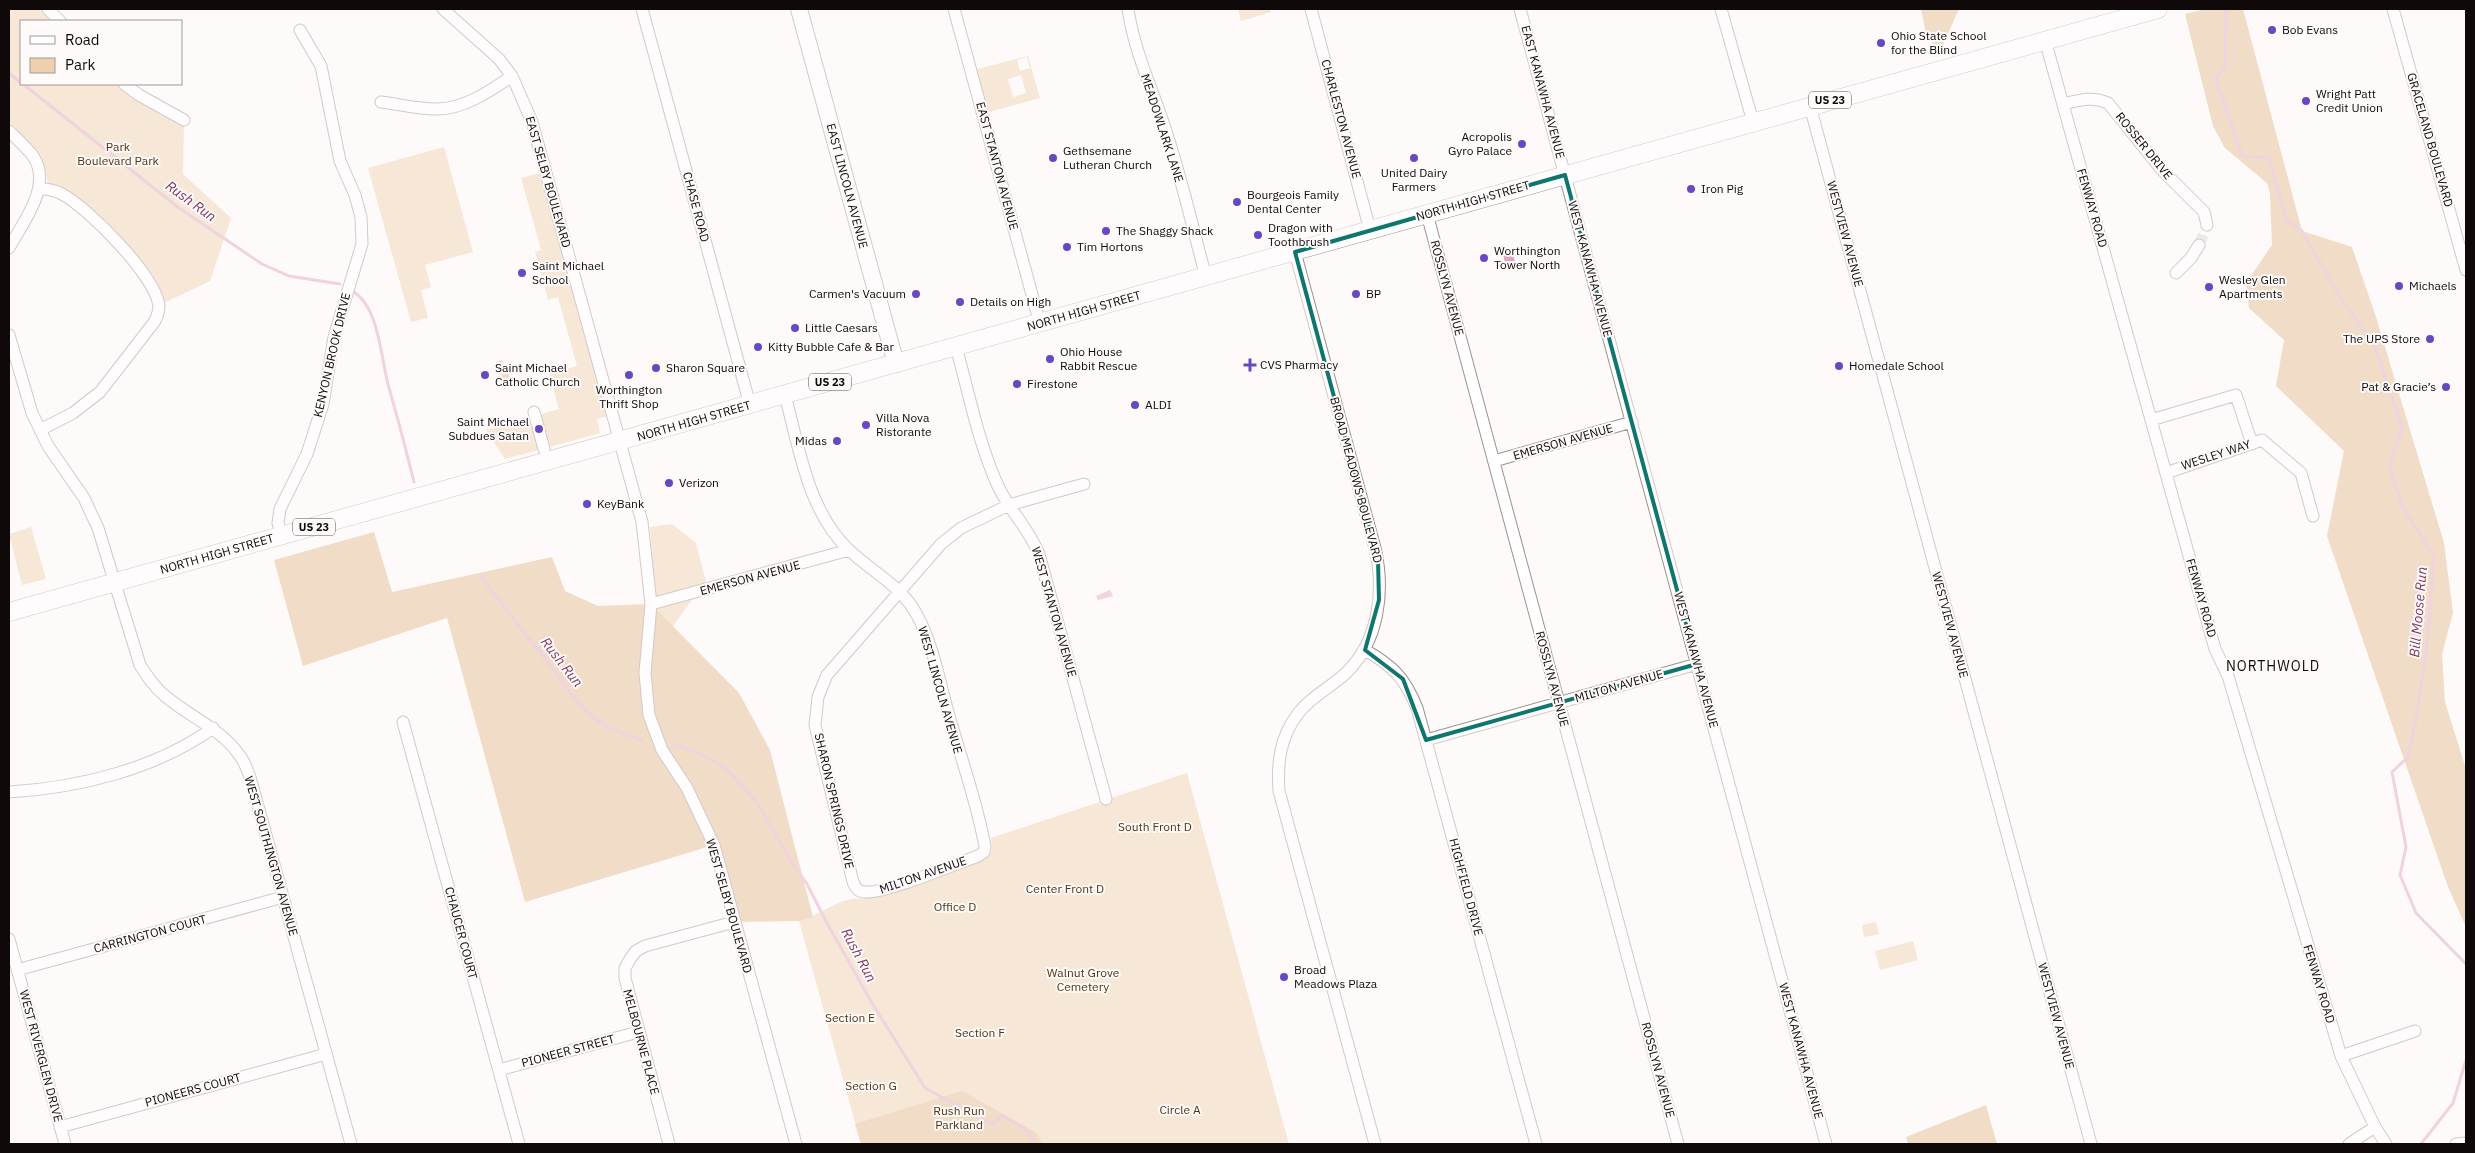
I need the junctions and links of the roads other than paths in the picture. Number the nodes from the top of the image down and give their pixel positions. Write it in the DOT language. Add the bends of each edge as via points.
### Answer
graph roads {
  1 [pos="48,9"];
  2 [pos="443,9"];
  3 [pos="642,9"];
  4 [pos="799,9"];
  5 [pos="954,9"];
  6 [pos="1128,9"];
  7 [pos="1311,9"];
  8 [pos="1520,9"];
  9 [pos="1721,9"];
  10 [pos="2158,9"];
  11 [pos="2393,9"];
  12 [pos="59,20"];
  13 [pos="300,30"];
  14 [pos="2045,40"];
  15 [pos="512,76"];
  16 [pos="125,85"];
  17 [pos="381,102"];
  18 [pos="2063,104"];
  19 [pos="1810,106"];
  20 [pos="184,120"];
  21 [pos="1753,122"];
  22 [pos="9,131"];
  23 [pos="1565,175"];
  24 [pos="39,188"];
  25 [pos="1427,214"];
  26 [pos="2207,225"];
  27 [pos="1370,230"];
  28 [pos="2199,245"];
  29 [pos="9,248"];
  30 [pos="1295,252"];
  31 [pos="2466,270"];
  32 [pos="2176,273"];
  33 [pos="1206,277"];
  34 [pos="1040,324"];
  35 [pos="9,335"];
  36 [pos="956,347"];
  37 [pos="896,364"];
  38 [pos="785,395"];
  39 [pos="750,405"];
  40 [pos="534,412"];
  41 [pos="2151,420"];
  42 [pos="1632,422"];
  43 [pos="40,430"];
  44 [pos="620,441"];
  45 [pos="2252,444"];
  46 [pos="544,449"];
  47 [pos="1494,461"];
  48 [pos="2166,473"];
  49 [pos="1084,484"];
  50 [pos="1009,505"];
  51 [pos="2313,516"];
  52 [pos="282,536"];
  53 [pos="849,550"];
  54 [pos="114,582"];
  55 [pos="899,591"];
  56 [pos="651,604"];
  57 [pos="9,612"];
  58 [pos="1365,650"];
  59 [pos="1697,664"];
  60 [pos="1559,703"];
  61 [pos="403,722"];
  62 [pos="213,728"];
  63 [pos="1426,740"];
  64 [pos="9,792"];
  65 [pos="1106,799"];
  66 [pos="985,847"];
  67 [pos="856,889"];
  68 [pos="284,898"];
  69 [pos="734,922"];
  70 [pos="9,939"];
  71 [pos="18,970"];
  72 [pos="2415,1031"];
  73 [pos="638,1032"];
  74 [pos="326,1054"];
  75 [pos="2341,1056"];
  76 [pos="499,1070"];
  77 [pos="60,1127"];
  78 [pos="2374,1128"];
  79 [pos="2466,1143"];
  80 [pos="65,1144"];
  81 [pos="351,1144"];
  82 [pos="519,1144"];
  83 [pos="670,1144"];
  84 [pos="796,1144"];
  85 [pos="1375,1144"];
  86 [pos="1536,1144"];
  87 [pos="1678,1144"];
  88 [pos="1826,1144"];
  89 [pos="2091,1144"];
  90 [pos="2349,1144"];
  91 [pos="2386,1144"];
  92 [pos="2456,1144"];
  1 -- 12 [label="street"];
  2 -- 15 [label="street, EAST SELBY BOULEVARD" via="499,59"];
  3 -- 39 [label="street, CHASE ROAD"];
  4 -- 37 [label="main road, EAST LINCOLN AVENUE"];
  5 -- 34 [label="street, EAST STANTON AVENUE"];
  6 -- 33 [label="street, MEADOWLARK LANE" via="1144,73 1177,168"];
  7 -- 27 [label="street, CHARLESTON AVENUE"];
  8 -- 23 [label="street, EAST KANAWHA AVENUE"];
  9 -- 21 [label="street"];
  10 -- 14 [label="main road, NORTH HIGH STREET / US 23"];
  11 -- 31 [label="street, GRACELAND BOULEVARD"];
  13 -- 52 [label="street, KENYON BROOK DRIVE" via="321,66 340,161 361,217 362,244 334,337 323,404 307,454 280,509 278,523"];
  14 -- 18 [label="street, FENWAY ROAD"];
  14 -- 19 [label="main road, NORTH HIGH STREET / US 23"];
  15 -- 17 [label="street" via="466,103 449,108 435,110"];
  15 -- 44 [label="street, EAST SELBY BOULEVARD" via="532,122"];
  16 -- 20 [label="street"];
  18 -- 26 [label="street, ROSSER DRIVE" via="2087,98 2108,102 2162,170 2204,212"];
  18 -- 41 [label="street, FENWAY ROAD"];
  19 -- 21 [label="main road, NORTH HIGH STREET / US 23"];
  19 -- 89 [label="street, WESTVIEW AVENUE"];
  21 -- 23 [label="main road, NORTH HIGH STREET / US 23"];
  22 -- 24 [label="street" via="33,156 38,168"];
  23 -- 25 [label="main road, NORTH HIGH STREET / US 23"];
  23 -- 42 [label="street, WEST KANAWHA AVENUE"];
  24 -- 29 [label="street" via="34,204"];
  24 -- 43 [label="street" via="61,194 105,230 151,284 158,300 158,313 100,392 73,413"];
  25 -- 27 [label="main road, NORTH HIGH STREET / US 23"];
  25 -- 47 [label="street, ROSSLYN AVENUE"];
  27 -- 30 [label="main road, NORTH HIGH STREET / US 23"];
  28 -- 32 [label="street"];
  30 -- 33 [label="main road, NORTH HIGH STREET / US 23"];
  30 -- 58 [label="street, BROAD MEADOWS BOULEVARD" via="1378,560 1377,614"];
  33 -- 34 [label="main road, NORTH HIGH STREET / US 23"];
  34 -- 36 [label="main road, NORTH HIGH STREET / US 23"];
  35 -- 43 [label="street, WEST SOUTHINGTON AVENUE" via="26,396"];
  36 -- 37 [label="main road, NORTH HIGH STREET / US 23"];
  36 -- 50 [label="street, WEST STANTON AVENUE" via="986,456"];
  37 -- 38 [label="main road, NORTH HIGH STREET / US 23"];
  38 -- 39 [label="main road, NORTH HIGH STREET / US 23"];
  38 -- 53 [label="street, WEST LINCOLN AVENUE" via="814,496 834,532"];
  39 -- 44 [label="main road, NORTH HIGH STREET / US 23"];
  40 -- 46 [label="street"];
  41 -- 45 [label="street" via="2236,395"];
  41 -- 48 [label="street, FENWAY ROAD"];
  42 -- 47 [label="street, EMERSON AVENUE"];
  42 -- 59 [label="street, WEST KANAWHA AVENUE"];
  43 -- 54 [label="street, WEST SOUTHINGTON AVENUE" via="84,498 102,539"];
  44 -- 52 [label="main road, NORTH HIGH STREET / US 23"];
  44 -- 56 [label="street, WEST SELBY BOULEVARD" via="642,522"];
  45 -- 48 [label="street, WESLEY WAY"];
  45 -- 51 [label="street, WESLEY WAY" via="2262,440 2301,473"];
  47 -- 60 [label="street, ROSSLYN AVENUE"];
  48 -- 75 [label="street, FENWAY ROAD" via="2215,649 2228,676"];
  49 -- 50 [label="street"];
  50 -- 55 [label="street" via="962,528 941,544"];
  50 -- 65 [label="street, WEST STANTON AVENUE" via="1032,537 1039,554"];
  52 -- 54 [label="main road, NORTH HIGH STREET / US 23"];
  53 -- 55 [label="street, WEST LINCOLN AVENUE"];
  53 -- 56 [label="street, EMERSON AVENUE"];
  54 -- 57 [label="main road, NORTH HIGH STREET / US 23"];
  54 -- 62 [label="street, WEST SOUTHINGTON AVENUE" via="133,649 151,682 165,696"];
  55 -- 66 [label="street, WEST LINCOLN AVENUE" via="918,616 925,634"];
  55 -- 67 [label="street, SHARON SPRINGS DRIVE" via="827,675 815,711 818,739"];
  56 -- 69 [label="street, WEST SELBY BOULEVARD" via="645,673 649,715 662,750 687,788 714,845"];
  58 -- 63 [label="street, HIGHFIELD DRIVE" via="1395,669 1403,680 1414,701"];
  58 -- 85 [label="street, BROAD MEADOWS BOULEVARD" via="1347,672 1298,713 1280,751 1278,771 1281,801"];
  59 -- 60 [label="street, MILTON AVENUE"];
  59 -- 88 [label="street, WEST KANAWHA AVENUE"];
  60 -- 63 [label="street, MILTON AVENUE"];
  60 -- 87 [label="street, ROSSLYN AVENUE"];
  61 -- 76 [label="street, CHAUCER COURT"];
  62 -- 64 [label="street" via="191,744 131,768 95,779"];
  62 -- 68 [label="street, WEST SOUTHINGTON AVENUE" via="241,757 250,777"];
  63 -- 86 [label="street, HIGHFIELD DRIVE"];
  66 -- 67 [label="street, MILTON AVENUE" via="978,856 879,890 861,892"];
  68 -- 71 [label="street, CARRINGTON COURT"];
  68 -- 74 [label="street, WEST SOUTHINGTON AVENUE"];
  69 -- 73 [label="street, MELBOURNE PLACE" via="645,946 636,952 625,968 624,978"];
  69 -- 84 [label="street, WEST SELBY BOULEVARD"];
  70 -- 71 [label="street, WEST RIVERGLEN DRIVE"];
  71 -- 77 [label="street, WEST RIVERGLEN DRIVE"];
  72 -- 75 [label="street"];
  73 -- 76 [label="street, PIONEER STREET"];
  73 -- 83 [label="street, MELBOURNE PLACE"];
  74 -- 77 [label="street, PIONEERS COURT"];
  74 -- 81 [label="street, WEST SOUTHINGTON AVENUE"];
  75 -- 78 [label="street, FENWAY ROAD"];
  76 -- 82 [label="street, CHAUCER COURT"];
  77 -- 80 [label="street, WEST RIVERGLEN DRIVE"];
  78 -- 90 [label="street"];
  78 -- 91 [label="street, FENWAY ROAD"];
  79 -- 92 [label="street"];
}
